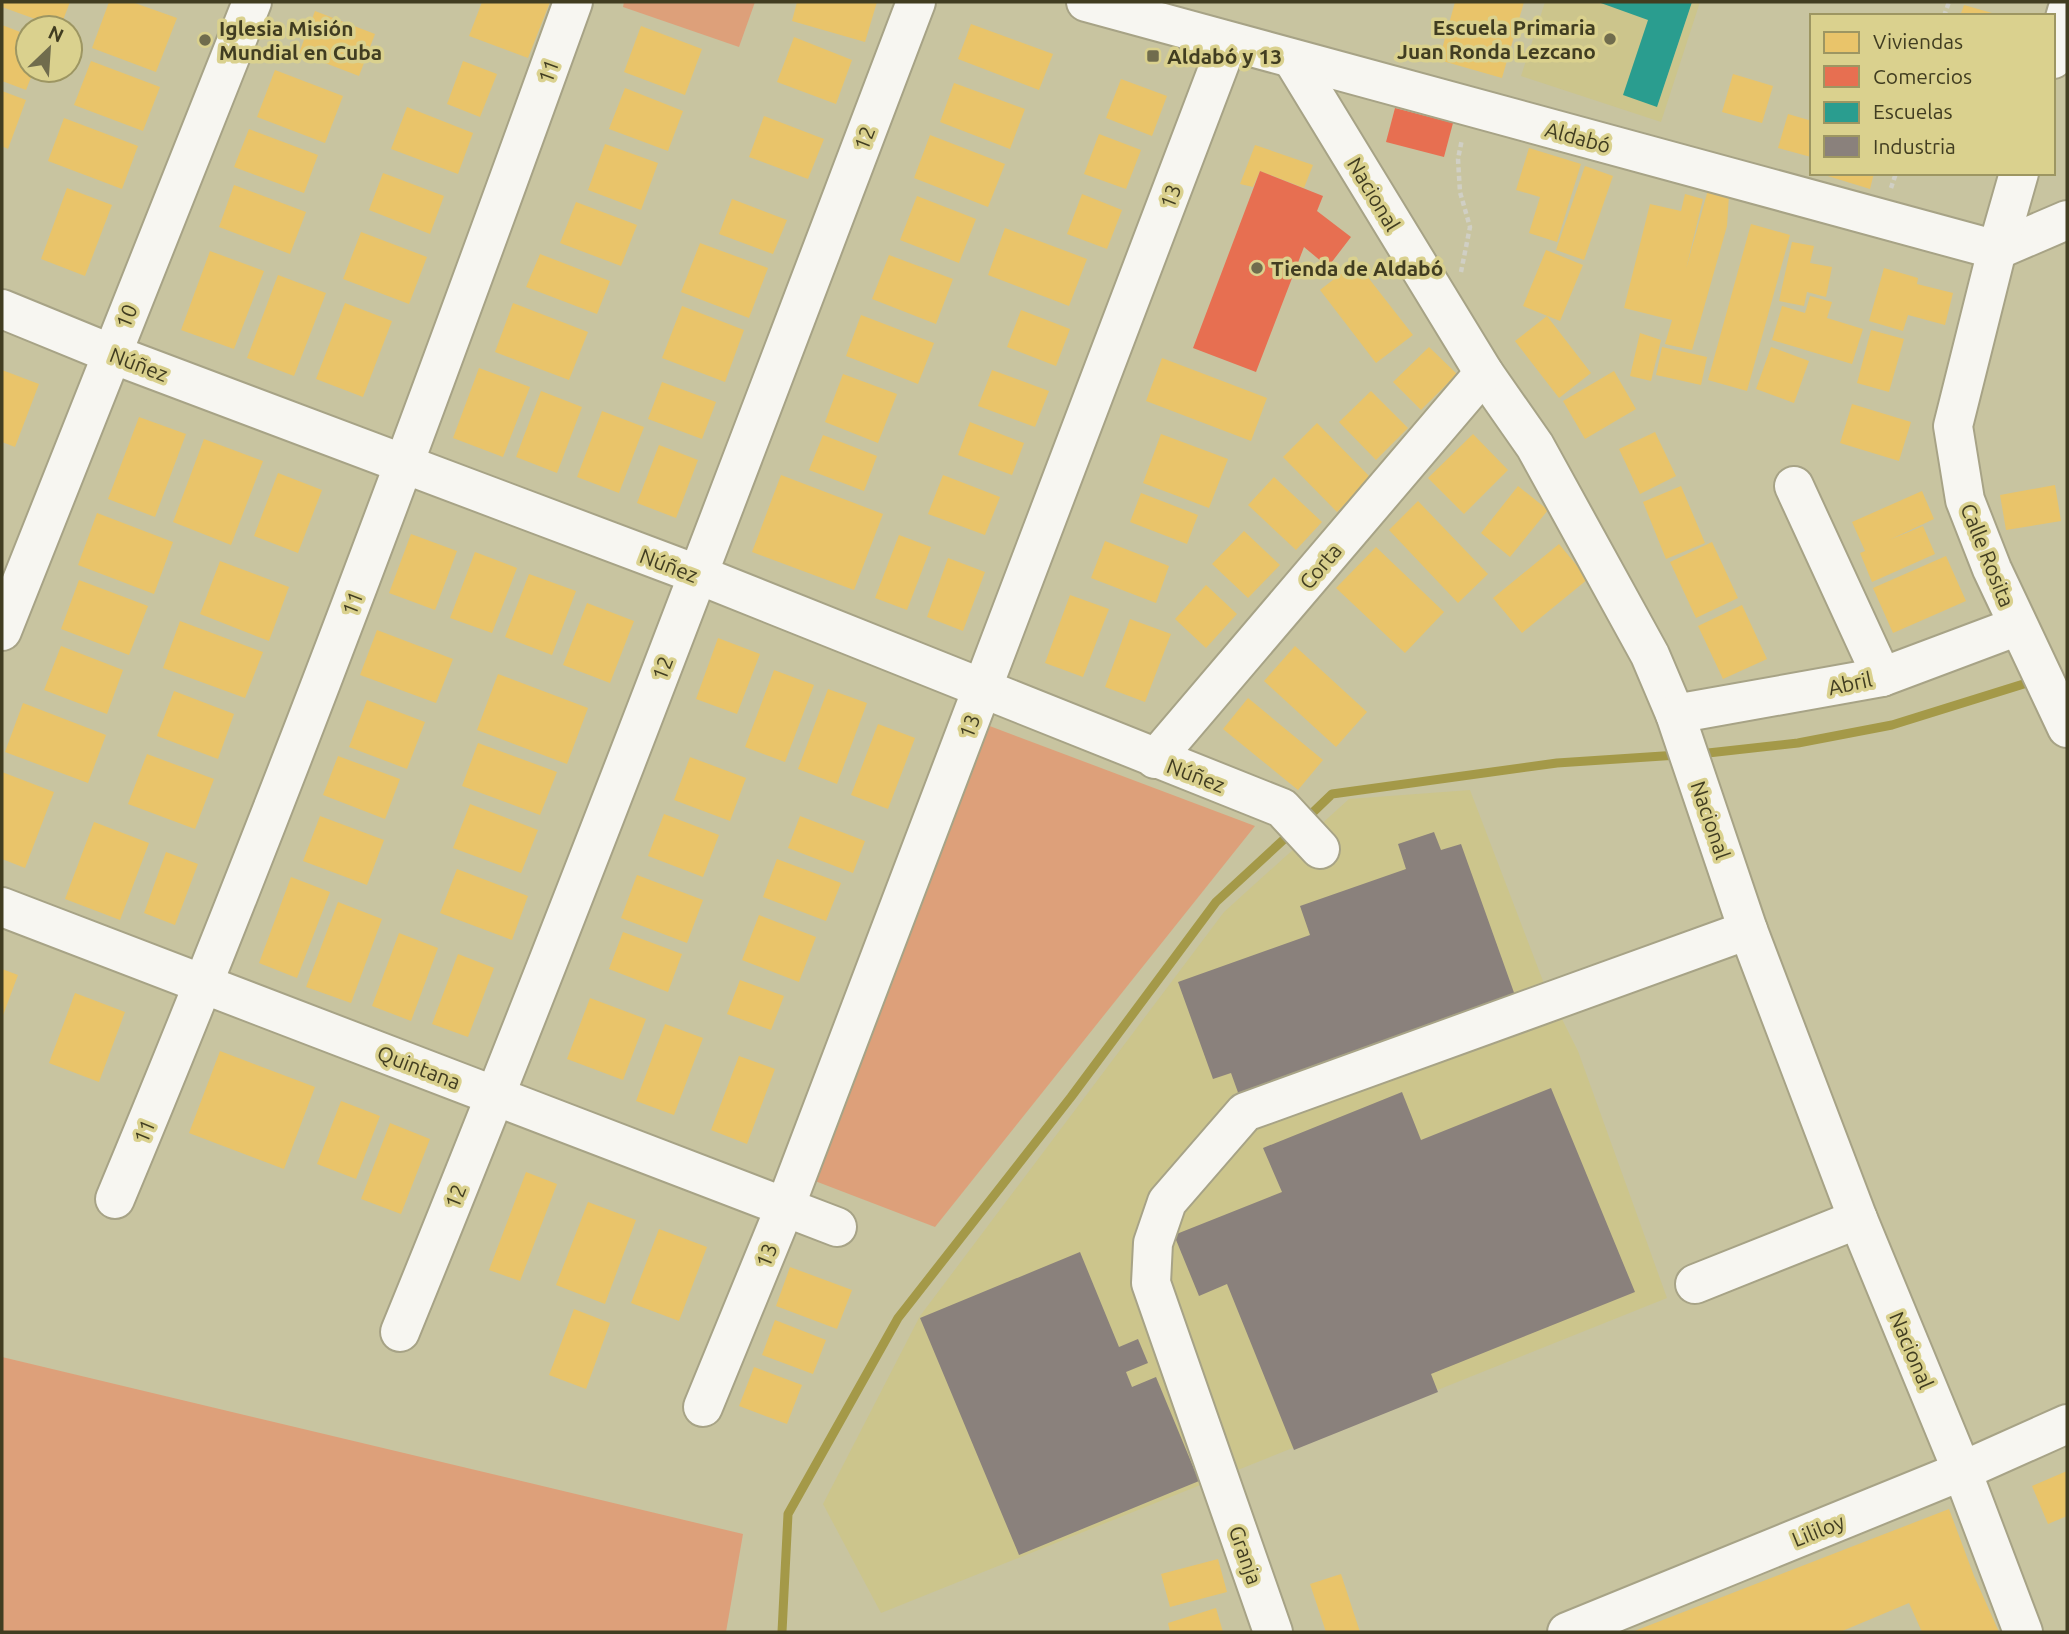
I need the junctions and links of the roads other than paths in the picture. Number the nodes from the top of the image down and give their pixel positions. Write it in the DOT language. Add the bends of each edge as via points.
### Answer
graph roads {
  1 [pos="252,2"];
  2 [pos="573,2"];
  3 [pos="916,2"];
  4 [pos="1086,2"];
  5 [pos="2067,11"];
  6 [pos="1228,42"];
  7 [pos="2055,52"];
  8 [pos="1293,60"];
  9 [pos="2019,175"];
  10 [pos="2067,220"];
  11 [pos="1997,250"];
  12 [pos="2,309"];
  13 [pos="111,354"];
  14 [pos="1484,373"];
  15 [pos="406,466"];
  16 [pos="1794,486"];
  17 [pos="699,575"];
  18 [pos="2,631"];
  19 [pos="2026,641"];
  20 [pos="1882,677"];
  21 [pos="982,690"];
  22 [pos="2060,712"];
  23 [pos="1678,725"];
  24 [pos="1156,759"];
  25 [pos="1320,849"];
  26 [pos="2,907"];
  27 [pos="1748,930"];
  28 [pos="204,985"];
  29 [pos="496,1097"];
  30 [pos="115,1199"];
  31 [pos="785,1207"];
  32 [pos="1858,1219"];
  33 [pos="837,1227"];
  34 [pos="1695,1284"];
  35 [pos="400,1332"];
  36 [pos="703,1406"];
  37 [pos="2067,1424"];
  38 [pos="1962,1471"];
  39 [pos="1273,1632"];
  40 [pos="1567,1632"];
  41 [pos="2023,1632"];
  1 -- 13 [label="street, 10"];
  2 -- 15 [label="street, 11"];
  3 -- 17 [label="street, 12"];
  4 -- 6 [label="street, Aldabó"];
  5 -- 7 [label="street"];
  6 -- 8 [label="street, Aldabó"];
  6 -- 21 [label="street, 13"];
  8 -- 11 [label="street, Aldabó"];
  8 -- 14 [label="street, Nacional"];
  9 -- 11 [label="street, Calle Rosita"];
  10 -- 11 [label="street"];
  11 -- 19 [label="street, Calle Rosita" via="1953,426 1965,500"];
  12 -- 13 [label="street, Núñez"];
  13 -- 15 [label="street, Núñez"];
  13 -- 18 [label="street, 10"];
  14 -- 23 [label="street, Nacional" via="1535,446 1650,655"];
  14 -- 24 [label="street, Corta"];
  15 -- 17 [label="street, Núñez"];
  15 -- 28 [label="street, 11"];
  16 -- 20 [label="street"];
  17 -- 21 [label="street, Núñez"];
  17 -- 29 [label="street, 12"];
  19 -- 20 [label="street, Abril"];
  19 -- 22 [label="street, Calle Rosita"];
  20 -- 23 [label="street, Abril"];
  21 -- 24 [label="street, Núñez"];
  21 -- 31 [label="street, 13"];
  23 -- 27 [label="street, Nacional"];
  24 -- 25 [label="street, Núñez" via="1282,808"];
  26 -- 28 [label="street, Quintana"];
  27 -- 32 [label="street, Nacional"];
  27 -- 39 [label="street, Granja" via="1245,1112 1167,1202 1153,1243 1151,1283"];
  28 -- 29 [label="street, Quintana"];
  28 -- 30 [label="street, 11"];
  29 -- 31 [label="street, Quintana"];
  29 -- 35 [label="street, 12"];
  31 -- 33 [label="street, Quintana"];
  31 -- 36 [label="street, 13"];
  32 -- 34 [label="street"];
  32 -- 38 [label="street, Nacional"];
  37 -- 38 [label="street, Lililoy"];
  38 -- 40 [label="street, Lililoy"];
  38 -- 41 [label="street, Nacional"];
}
